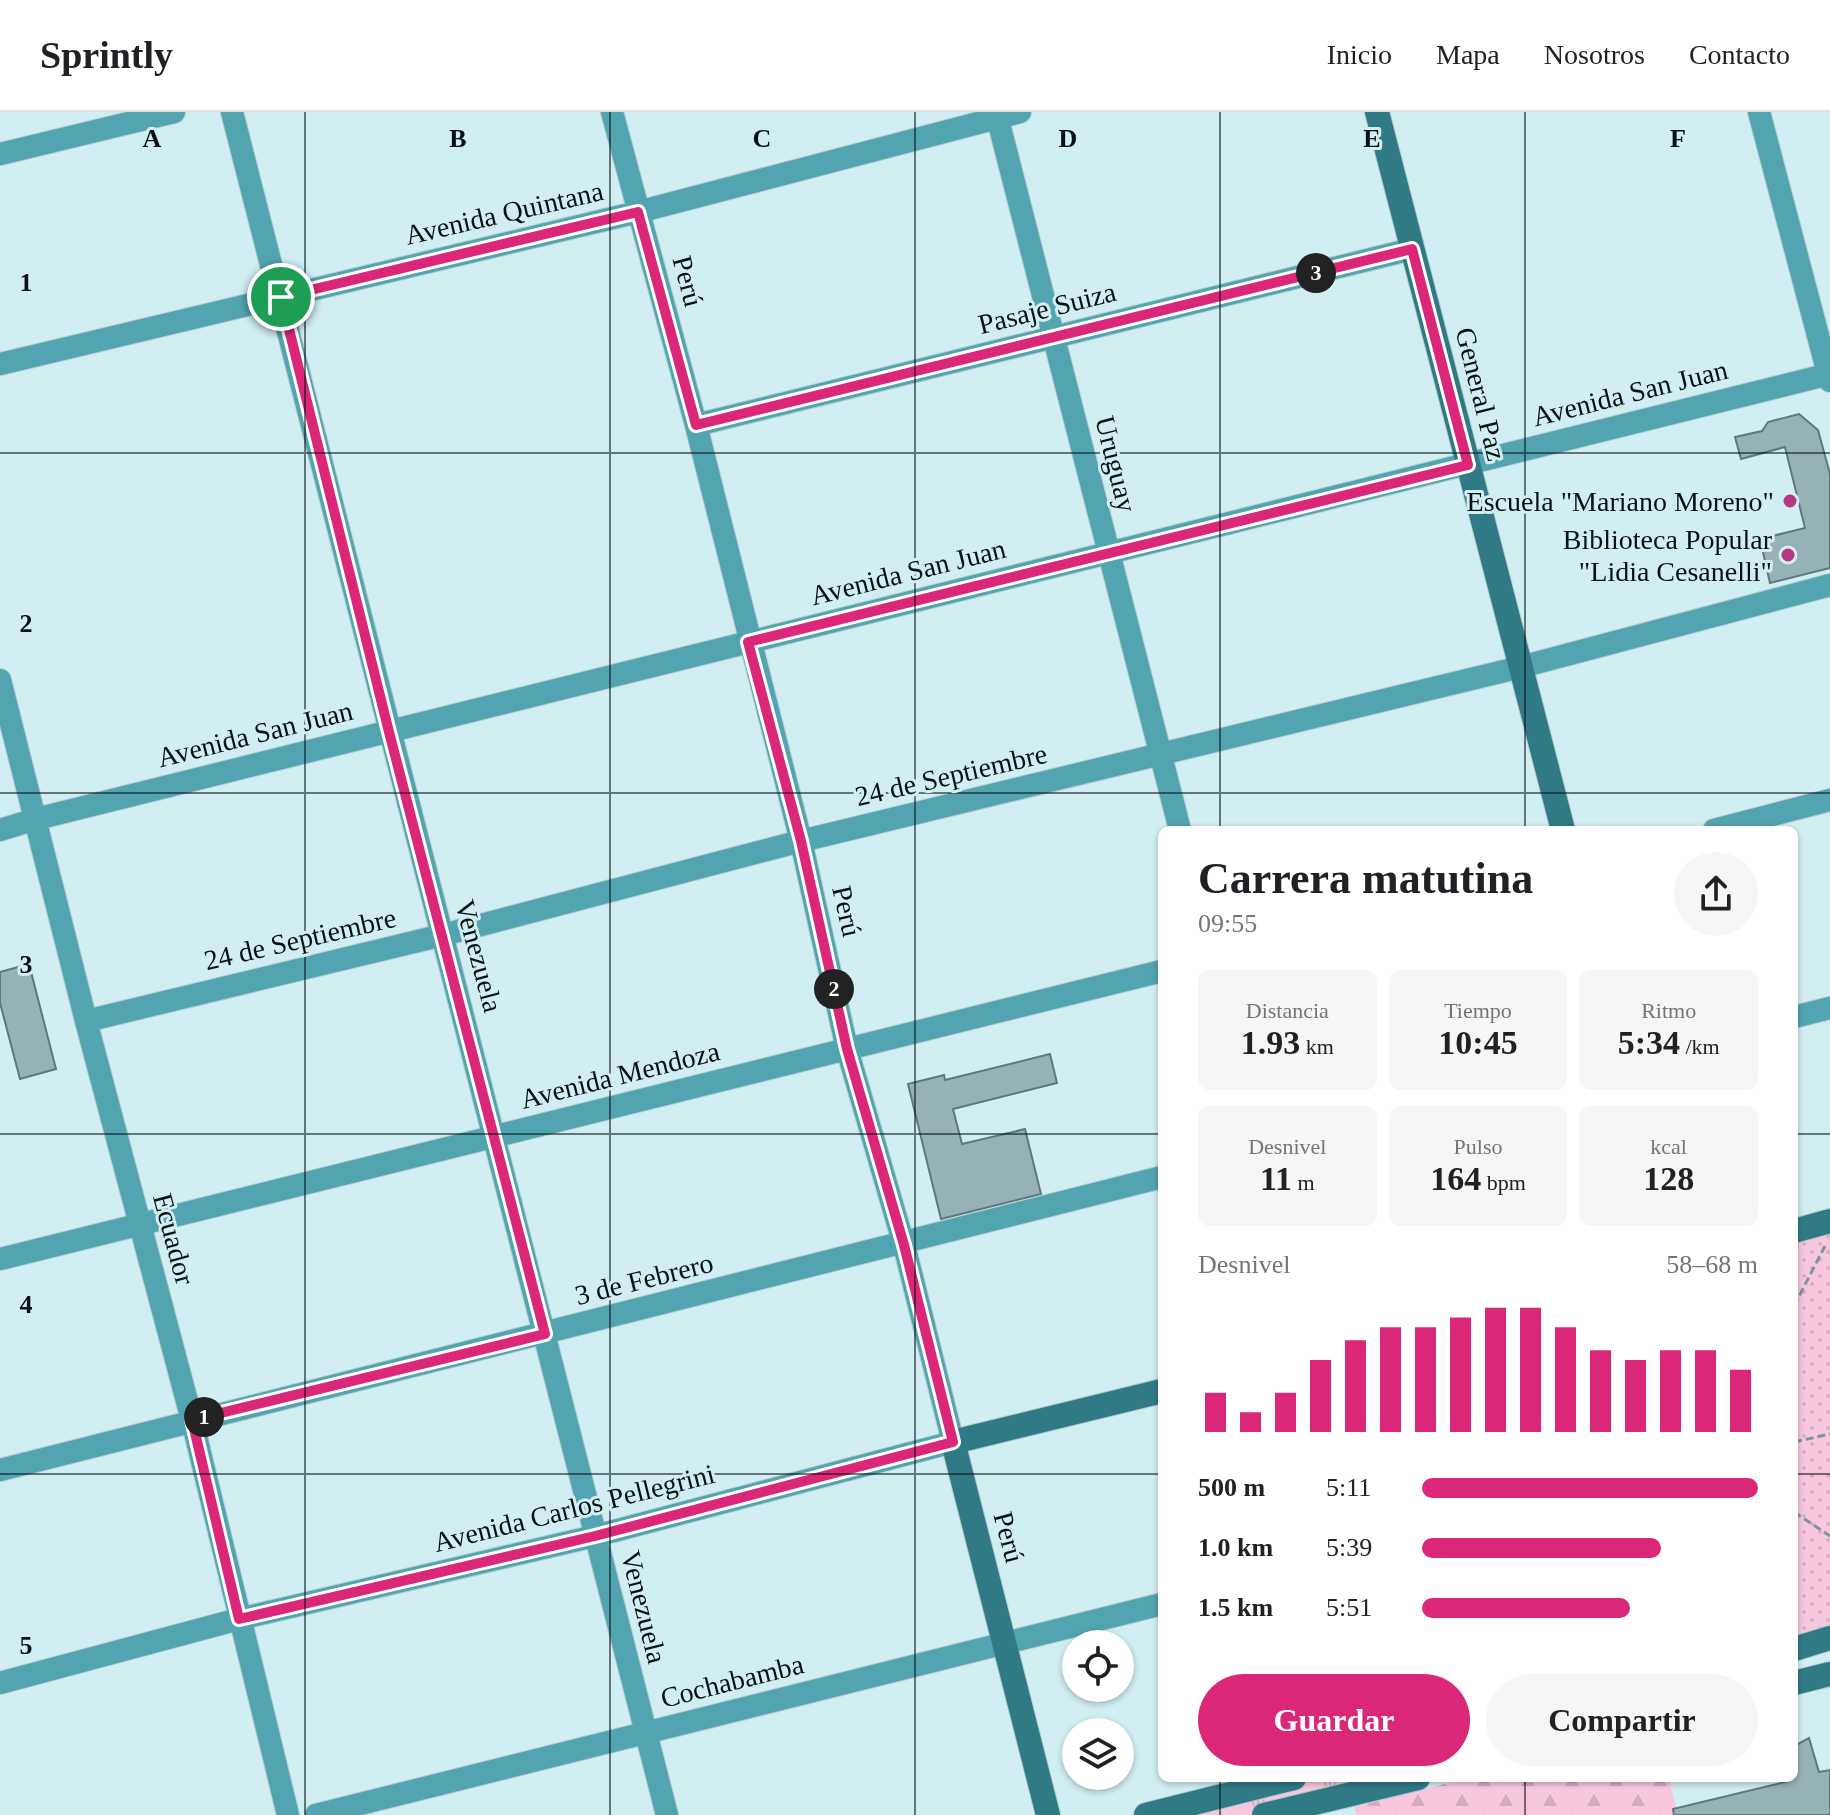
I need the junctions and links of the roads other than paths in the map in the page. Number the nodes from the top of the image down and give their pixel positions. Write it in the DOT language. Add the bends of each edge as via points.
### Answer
graph roads {
  1 [pos="174,112"];
  2 [pos="232,112"];
  3 [pos="612,112"];
  4 [pos="1020,112"];
  5 [pos="1377,112"];
  6 [pos="1759,112"];
  7 [pos="997,115"];
  8 [pos="0,154"];
  9 [pos="638,212"];
  10 [pos="1412,249"];
  11 [pos="281,297"];
  12 [pos="1053,338"];
  13 [pos="0,364"];
  14 [pos="1829,377"];
  15 [pos="696,425"];
  16 [pos="1468,465"];
  17 [pos="1108,554"];
  18 [pos="1830,585"];
  19 [pos="748,642"];
  20 [pos="1521,667"];
  21 [pos="0,680"];
  22 [pos="389,732"];
  23 [pos="1161,756"];
  24 [pos="1830,800"];
  25 [pos="36,819"];
  26 [pos="1179,826"];
  27 [pos="1562,826"];
  28 [pos="1729,826"];
  29 [pos="0,830"];
  30 [pos="801,841"];
  31 [pos="443,935"];
  32 [pos="1158,972"];
  33 [pos="1830,1008"];
  34 [pos="1798,1016"];
  35 [pos="86,1021"];
  36 [pos="847,1049"];
  37 [pos="495,1137"];
  38 [pos="1158,1178"];
  39 [pos="1830,1221"];
  40 [pos="139,1224"];
  41 [pos="1798,1230"];
  42 [pos="904,1245"];
  43 [pos="0,1259"];
  44 [pos="545,1334"];
  45 [pos="1158,1392"];
  46 [pos="192,1420"];
  47 [pos="953,1442"];
  48 [pos="0,1470"];
  49 [pos="595,1536"];
  50 [pos="1158,1605"];
  51 [pos="239,1619"];
  52 [pos="1830,1638"];
  53 [pos="1005,1643"];
  54 [pos="1798,1648"];
  55 [pos="1830,1674"];
  56 [pos="1798,1682"];
  57 [pos="0,1683"];
  58 [pos="645,1734"];
  59 [pos="1278,1782"];
  60 [pos="1399,1782"];
  61 [pos="288,1815"];
  62 [pos="316,1815"];
  63 [pos="667,1815"];
  64 [pos="1048,1815"];
  65 [pos="1146,1815"];
  66 [pos="1264,1815"];
  1 -- 8 [label="street"];
  2 -- 11 [label="street, Venezuela"];
  3 -- 9 [label="street, Perú"];
  4 -- 7 [label="street, Avenida Quintana"];
  5 -- 10 [label="street, General Paz"];
  6 -- 14 [label="street"];
  7 -- 9 [label="street, Avenida Quintana"];
  7 -- 12 [label="street, Uruguay"];
  9 -- 11 [label="street, Avenida Quintana"];
  9 -- 15 [label="street, Perú"];
  10 -- 12 [label="street, Pasaje Suiza"];
  10 -- 16 [label="street, General Paz"];
  11 -- 13 [label="street, Avenida Quintana"];
  11 -- 22 [label="street, Venezuela"];
  12 -- 15 [label="street, Pasaje Suiza"];
  12 -- 17 [label="street, Uruguay"];
  14 -- 16 [label="street, Avenida San Juan"];
  15 -- 19 [label="street, Perú"];
  16 -- 17 [label="street, Avenida San Juan"];
  16 -- 20 [label="street, General Paz"];
  17 -- 19 [label="street, Avenida San Juan"];
  17 -- 23 [label="street, Uruguay"];
  18 -- 20 [label="street, 24 de Septiembre"];
  19 -- 22 [label="street, Avenida San Juan"];
  19 -- 30 [label="street, Perú"];
  20 -- 23 [label="street, 24 de Septiembre"];
  20 -- 27 [label="street, General Paz"];
  21 -- 25 [label="street, Ecuador"];
  22 -- 25 [label="street, Avenida San Juan"];
  22 -- 31 [label="street, Venezuela"];
  23 -- 26 [label="street, Uruguay"];
  23 -- 30 [label="street, 24 de Septiembre"];
  24 -- 28 [label="street"];
  25 -- 29 [label="street, Avenida San Juan"];
  25 -- 35 [label="street, Ecuador"];
  30 -- 31 [label="street, 24 de Septiembre"];
  30 -- 36 [label="street, Perú"];
  31 -- 35 [label="street, 24 de Septiembre"];
  31 -- 37 [label="street, Venezuela"];
  32 -- 36 [label="street, Avenida Mendoza"];
  33 -- 34 [label="street"];
  35 -- 40 [label="street, Ecuador"];
  36 -- 37 [label="street, Avenida Mendoza"];
  36 -- 42 [label="street, Perú"];
  37 -- 40 [label="street, Avenida Mendoza"];
  37 -- 44 [label="street, Venezuela"];
  38 -- 42 [label="street, 3 de Febrero"];
  39 -- 41 [label="street"];
  40 -- 43 [label="street, Avenida Mendoza"];
  40 -- 46 [label="street, Ecuador"];
  42 -- 44 [label="street, 3 de Febrero"];
  42 -- 47 [label="street, Perú"];
  44 -- 46 [label="street, 3 de Febrero"];
  44 -- 49 [label="street, Venezuela"];
  45 -- 47 [label="street, Avenida Carlos Pellegrini"];
  46 -- 48 [label="street, 3 de Febrero"];
  46 -- 51 [label="street, Ecuador"];
  47 -- 49 [label="street, Avenida Carlos Pellegrini"];
  47 -- 53 [label="street, Perú"];
  49 -- 51 [label="street, Avenida Carlos Pellegrini"];
  49 -- 58 [label="street, Venezuela"];
  50 -- 53 [label="street, Cochabamba"];
  51 -- 57 [label="street, Avenida Carlos Pellegrini"];
  51 -- 61 [label="street, Ecuador"];
  52 -- 54 [label="street"];
  53 -- 58 [label="street, Cochabamba"];
  53 -- 64 [label="street, Perú"];
  55 -- 56 [label="street"];
  58 -- 62 [label="street, Cochabamba"];
  58 -- 63 [label="street, Venezuela"];
  59 -- 65 [label="street"];
  60 -- 66 [label="street"];
}
